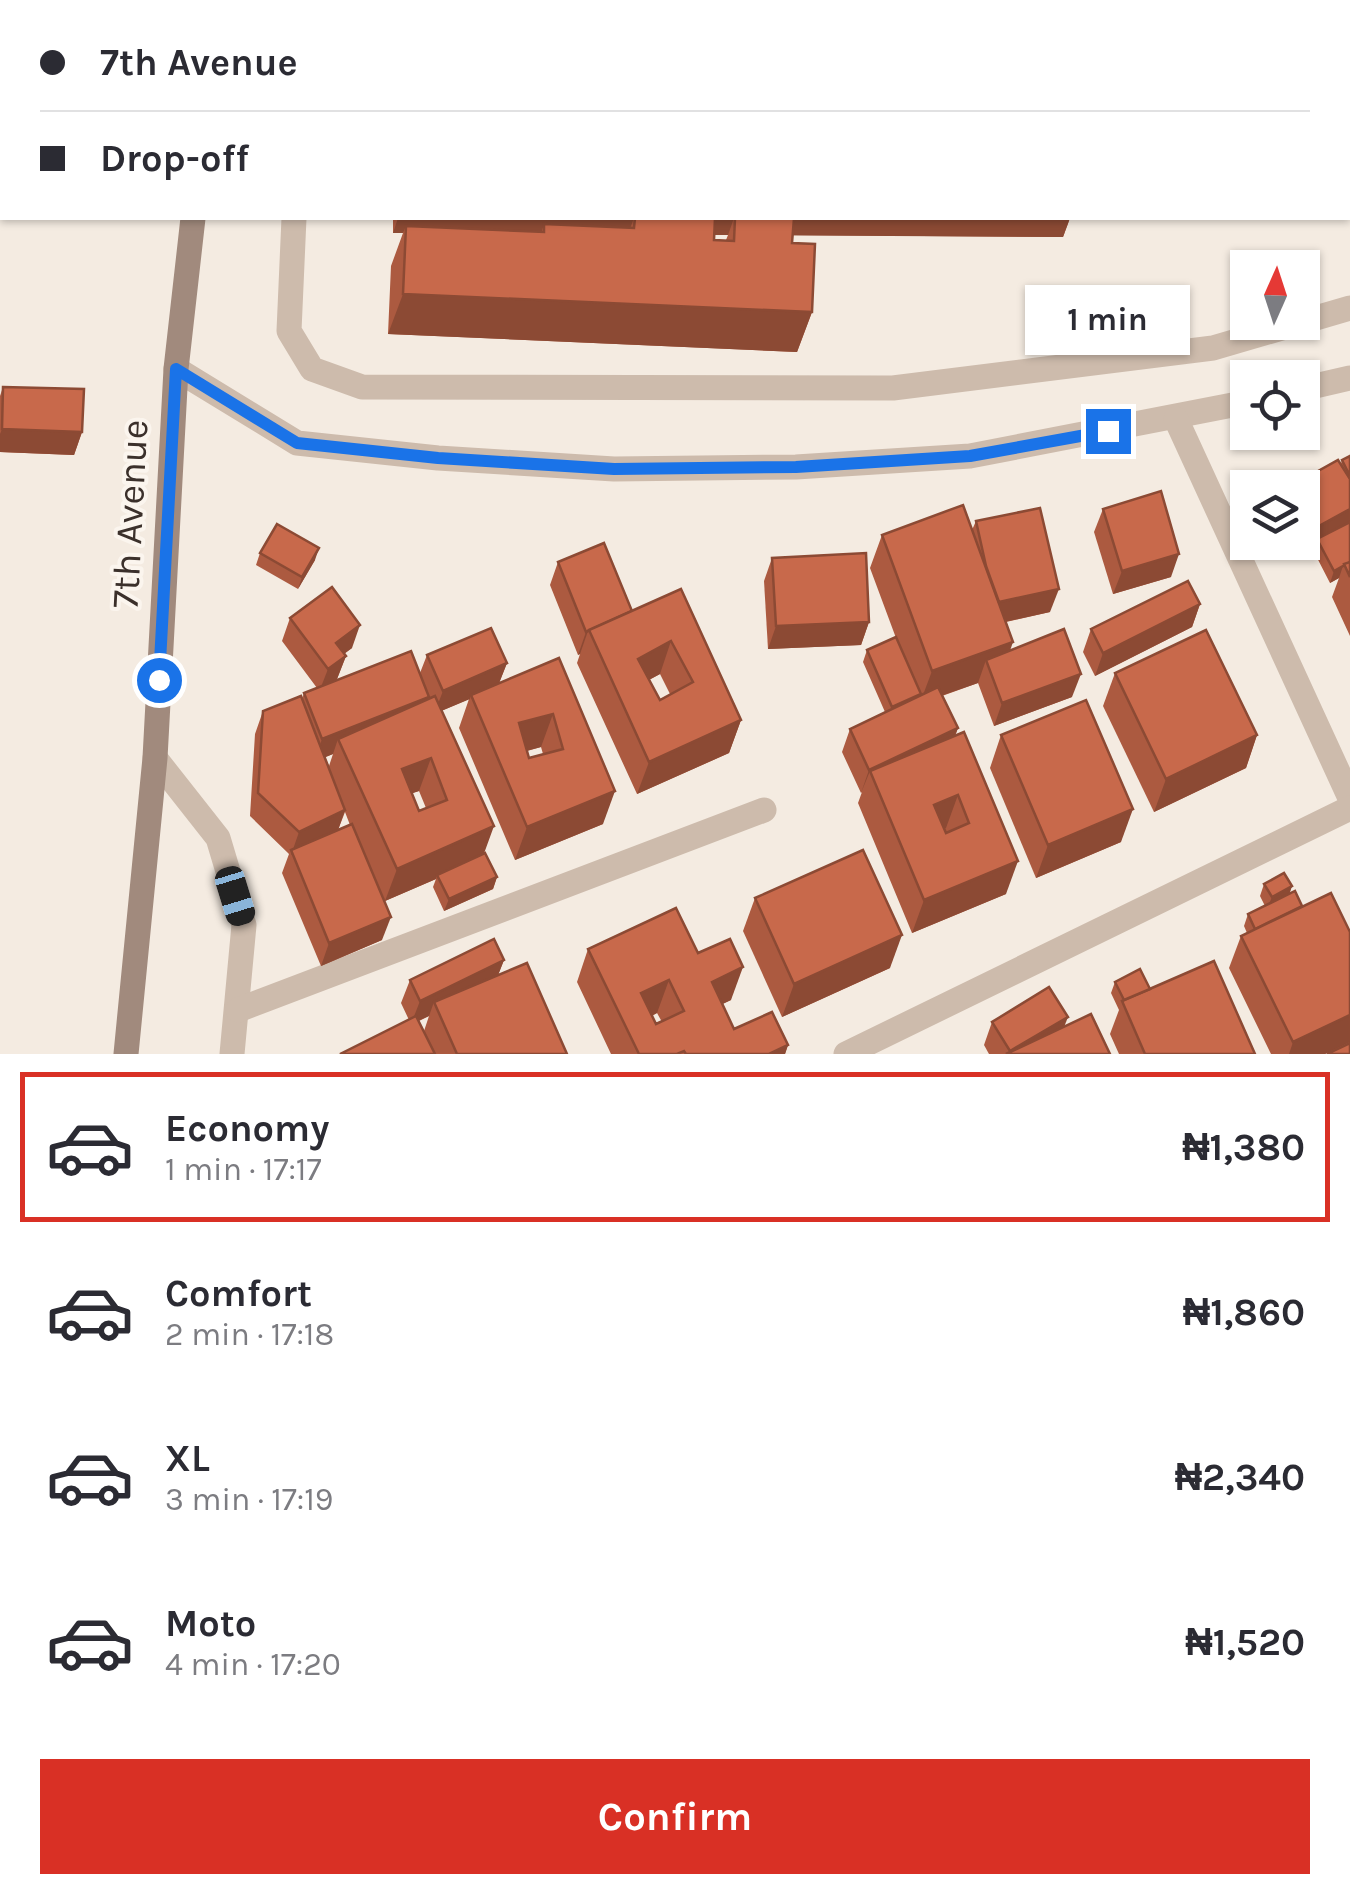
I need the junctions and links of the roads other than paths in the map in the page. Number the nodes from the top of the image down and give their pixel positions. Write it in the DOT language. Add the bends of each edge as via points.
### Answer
graph roads {
  1 [pos="193,220"];
  2 [pos="294,220"];
  3 [pos="1350,308"];
  4 [pos="176,369"];
  5 [pos="1350,378"];
  6 [pos="1320,385"];
  7 [pos="1230,406"];
  8 [pos="1176,419"];
  9 [pos="155,758"];
  10 [pos="1350,798"];
  11 [pos="1350,808"];
  12 [pos="764,810"];
  13 [pos="238,1010"];
  14 [pos="126,1054"];
  15 [pos="232,1054"];
  16 [pos="846,1054"];
  1 -- 4 [label="main road, 7th Avenue"];
  2 -- 3 [label="street" via="289,331 312,369 362,387 893,388 1214,348"];
  4 -- 8 [label="street" via="297,443 614,469 970,456"];
  4 -- 9 [label="main road, 7th Avenue"];
  5 -- 6 [label="street"];
  7 -- 8 [label="street"];
  8 -- 10 [label="street"];
  9 -- 13 [label="street" via="218,838 244,924"];
  9 -- 14 [label="main road, 7th Avenue"];
  11 -- 16 [label="street"];
  12 -- 13 [label="street"];
  13 -- 15 [label="street"];
}
